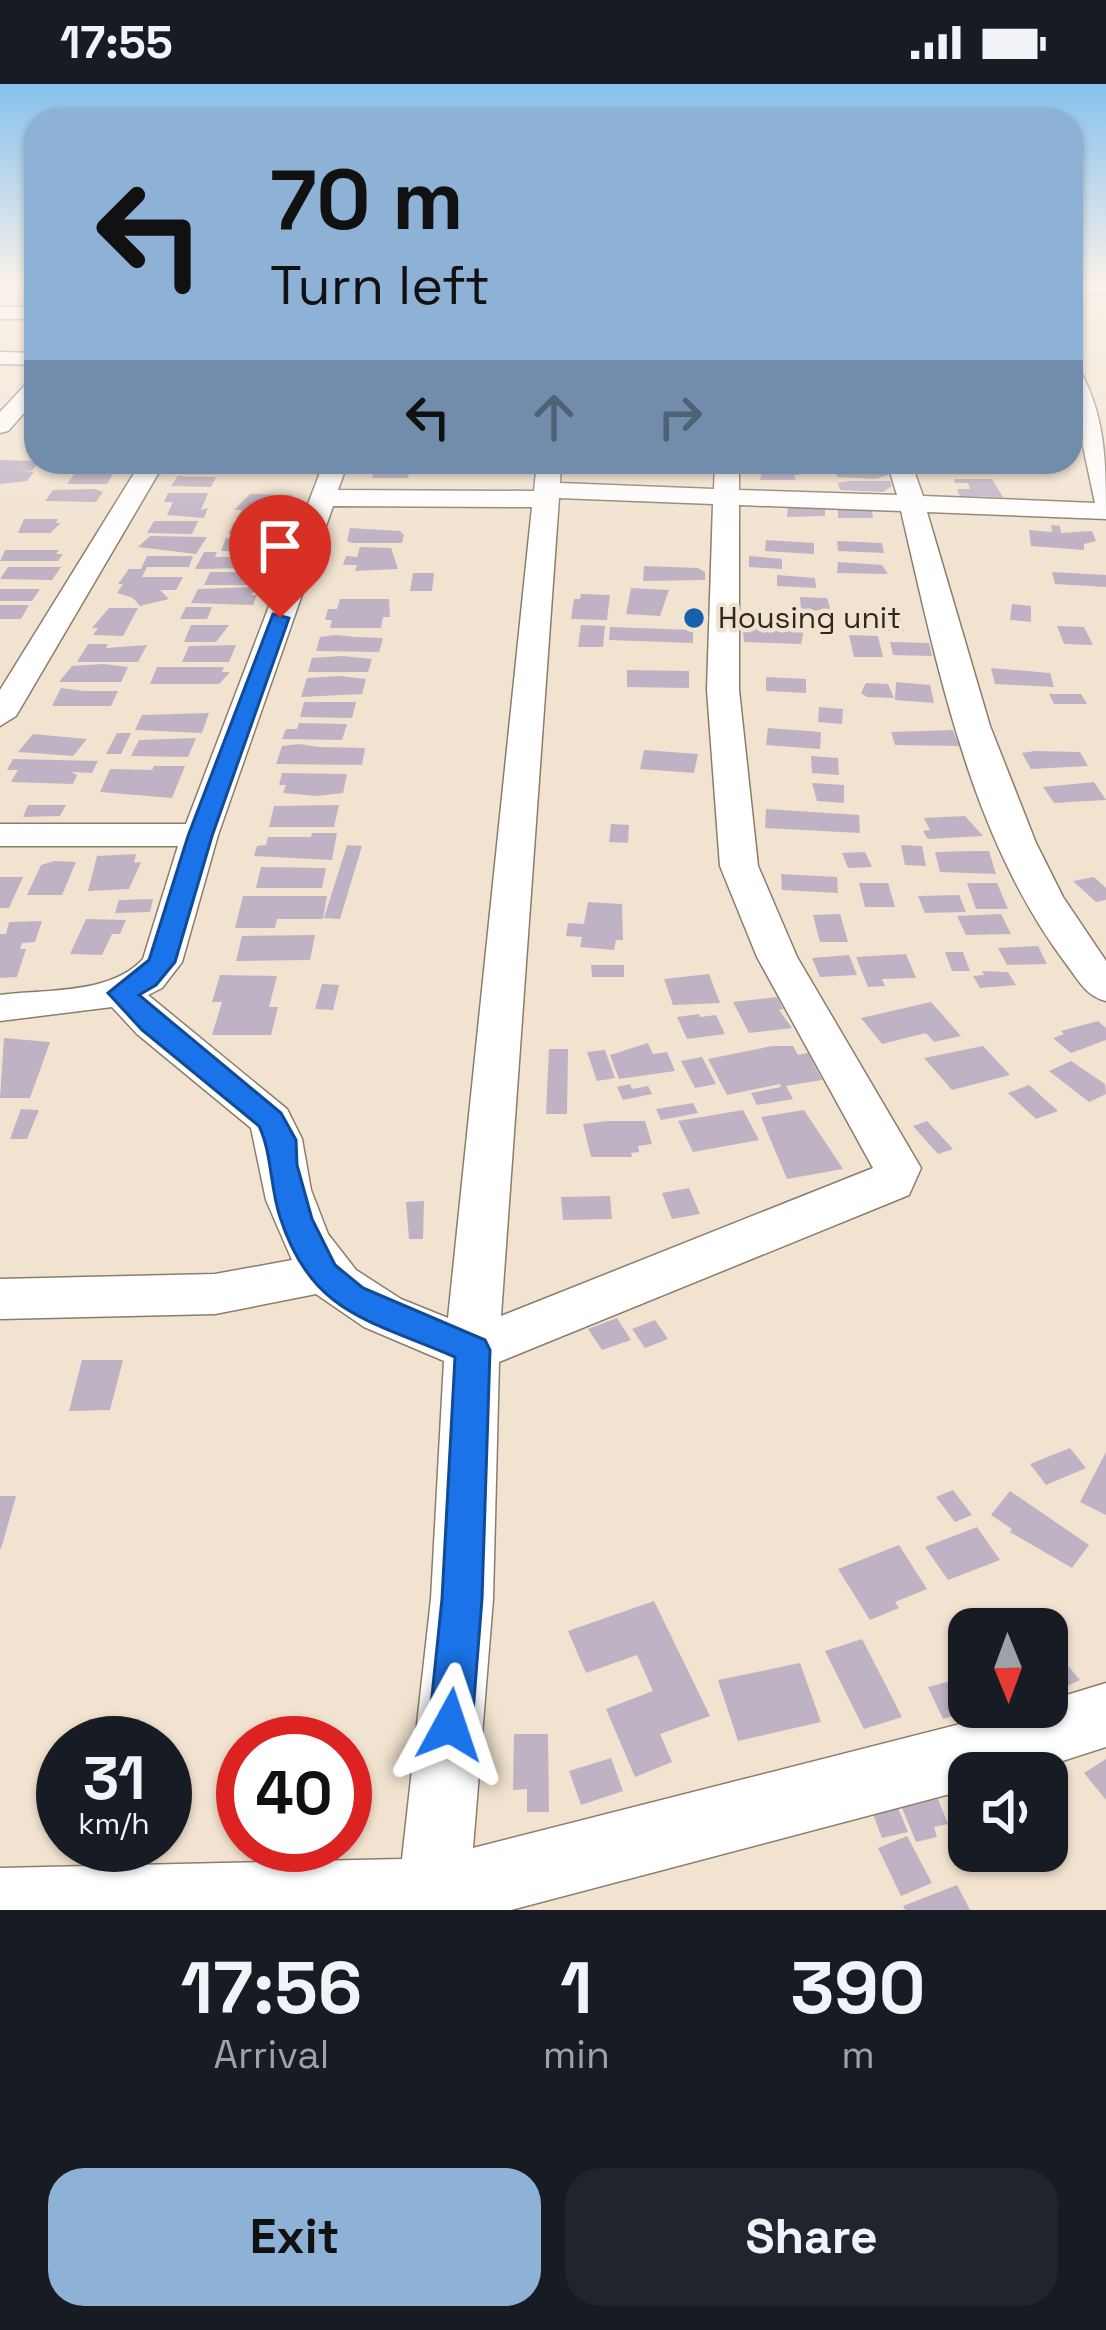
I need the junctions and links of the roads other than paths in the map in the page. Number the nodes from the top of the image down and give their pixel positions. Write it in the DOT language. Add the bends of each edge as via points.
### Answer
graph roads {
  1 [pos="1083,391"];
  2 [pos="24,399"];
  3 [pos="0,426"];
  4 [pos="146,474"];
  5 [pos="332,474"];
  6 [pos="904,474"];
  7 [pos="728,478"];
  8 [pos="547,484"];
  9 [pos="323,498"];
  10 [pos="1106,501"];
  11 [pos="914,502"];
  12 [pos="1106,511"];
  13 [pos="1,713"];
  14 [pos="0,835"];
  15 [pos="200,836"];
  16 [pos="1106,988"];
  17 [pos="122,993"];
  18 [pos="0,1008"];
  19 [pos="322,1274"];
  20 [pos="0,1299"];
  21 [pos="472,1350"];
  22 [pos="1106,1714"];
  23 [pos="433,1902"];
  24 [pos="0,1904"];
  25 [pos="150,1907"];
  1 -- 10 [label="street"];
  2 -- 3 [label="street"];
  4 -- 13 [label="street"];
  5 -- 9 [label="street"];
  6 -- 11 [label="street"];
  7 -- 8 [label="street"];
  7 -- 11 [label="street"];
  7 -- 21 [label="street" via="723,690 739,866 777,957 897,1168 892,1183 874,1192"];
  8 -- 9 [label="street"];
  8 -- 21 [label="street"];
  9 -- 15 [label="street"];
  11 -- 12 [label="street"];
  11 -- 16 [label="street" via="1008,821"];
  14 -- 15 [label="street"];
  15 -- 17 [label="street" via="162,962"];
  17 -- 18 [label="street"];
  17 -- 19 [label="street" via="271,1120 293,1211"];
  19 -- 20 [label="street" via="215,1294"];
  19 -- 21 [label="street" via="351,1297"];
  21 -- 23 [label="street" via="462,1599"];
  22 -- 23 [label="street"];
  23 -- 25 [label="street"];
  24 -- 25 [label="street"];
}
